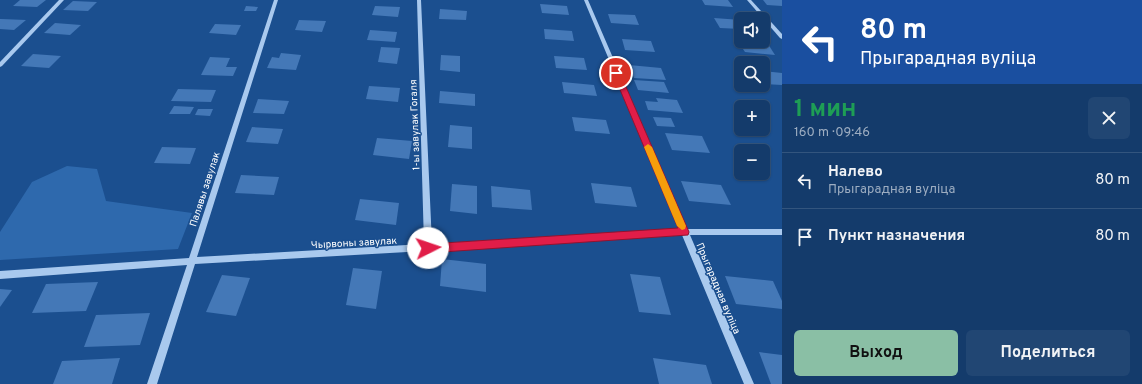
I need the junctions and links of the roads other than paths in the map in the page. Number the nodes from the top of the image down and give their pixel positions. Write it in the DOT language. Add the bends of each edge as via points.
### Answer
graph roads {
  1 [pos="62,0"];
  2 [pos="276,0"];
  3 [pos="420,0"];
  4 [pos="586,0"];
  5 [pos="749,0"];
  6 [pos="782,37"];
  7 [pos="0,65"];
  8 [pos="684,232"];
  9 [pos="782,232"];
  10 [pos="428,248"];
  11 [pos="192,261"];
  12 [pos="0,275"];
  13 [pos="152,384"];
  14 [pos="749,384"];
  1 -- 7 [label="street"];
  2 -- 11 [label="street, Палявы завулак"];
  3 -- 10 [label="street, 1-ы завулак Гогаля"];
  4 -- 8 [label="street, Прыгарадная вуліца"];
  5 -- 6 [label="street"];
  8 -- 9 [label="street, Чырвоны завулак"];
  8 -- 10 [label="street, Чырвоны завулак"];
  8 -- 14 [label="street, Прыгарадная вуліца"];
  10 -- 11 [label="street, Чырвоны завулак"];
  11 -- 12 [label="street, Чырвоны завулак"];
  11 -- 13 [label="street, Палявы завулак"];
}
